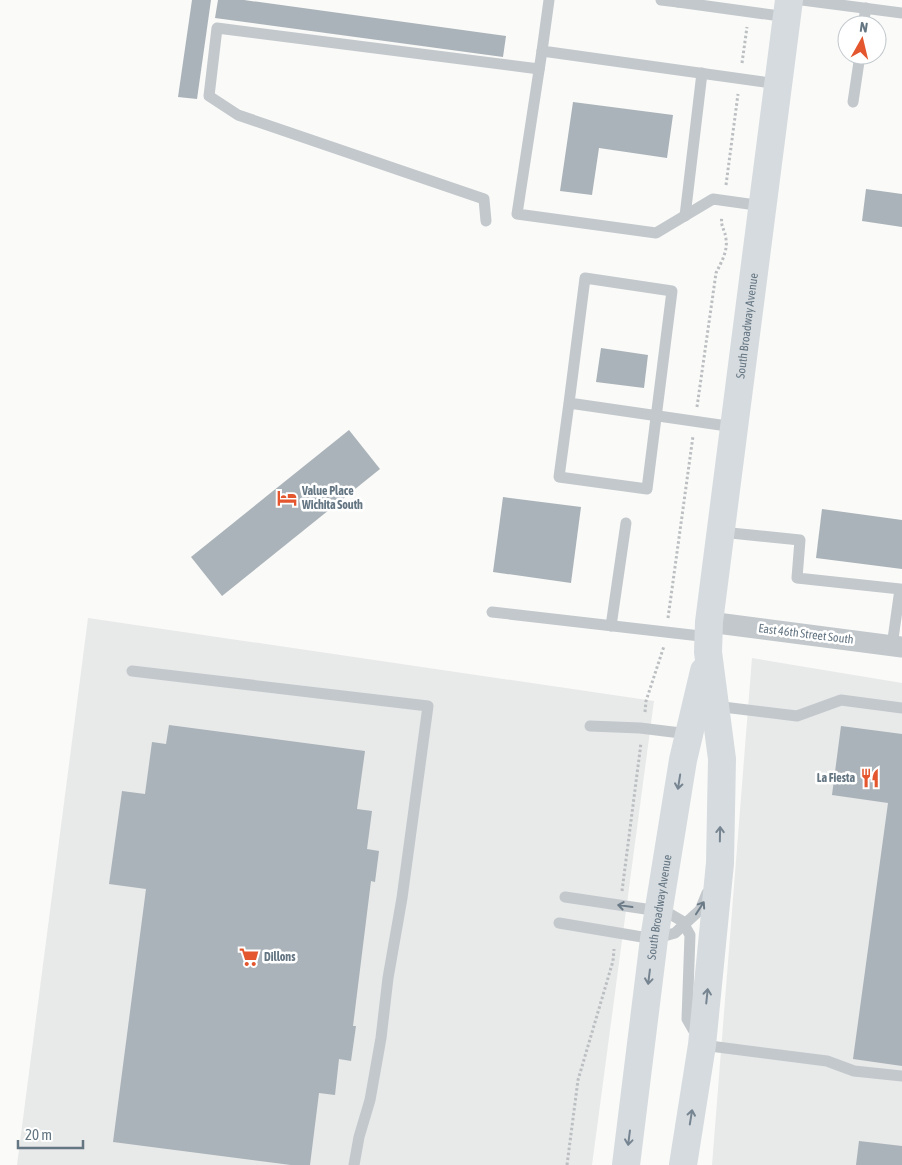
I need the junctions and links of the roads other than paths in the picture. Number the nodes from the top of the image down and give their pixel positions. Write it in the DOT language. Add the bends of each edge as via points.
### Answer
graph roads {
  1 [pos="549,0"];
  2 [pos="661,0"];
  3 [pos="678,1"];
  4 [pos="793,6"];
  5 [pos="866,8"];
  6 [pos="902,13"];
  7 [pos="865,15"];
  8 [pos="542,51"];
  9 [pos="859,65"];
  10 [pos="539,69"];
  11 [pos="702,73"];
  12 [pos="778,84"];
  13 [pos="853,102"];
  14 [pos="762,206"];
  15 [pos="685,216"];
  16 [pos="486,221"];
  17 [pos="569,403"];
  18 [pos="656,416"];
  19 [pos="734,427"];
  20 [pos="626,523"];
  21 [pos="721,532"];
  22 [pos="492,612"];
  23 [pos="611,626"];
  24 [pos="709,637"];
  25 [pos="897,646"];
  26 [pos="132,671"];
  27 [pos="715,706"];
  28 [pos="902,708"];
  29 [pos="590,726"];
  30 [pos="689,734"];
  31 [pos="720,863"];
  32 [pos="566,898"];
  33 [pos="659,911"];
  34 [pos="559,923"];
  35 [pos="684,925"];
  36 [pos="654,939"];
  37 [pos="702,1045"];
  38 [pos="902,1076"];
  39 [pos="354,1165"];
  40 [pos="626,1165"];
  41 [pos="683,1165"];
  1 -- 8 [label="lane"];
  2 -- 3 [label="lane"];
  3 -- 4 [label="lane" via="749,12"];
  4 -- 5 [label="lane"];
  4 -- 12 [label="main road, South Broadway Avenue"];
  5 -- 6 [label="lane"];
  5 -- 7 [label="lane"];
  8 -- 10 [label="lane"];
  8 -- 11 [label="lane"];
  9 -- 13 [label="lane"];
  10 -- 15 [label="lane" via="517,214 656,233"];
  10 -- 16 [label="lane" via="217,28 209,96 238,115 484,199"];
  11 -- 12 [label="lane"];
  11 -- 15 [label="lane"];
  12 -- 14 [label="main road, South Broadway Avenue"];
  14 -- 15 [label="lane" via="713,199"];
  14 -- 19 [label="main road, South Broadway Avenue"];
  17 -- 18 [label="lane"];
  17 -- 18 [label="lane" via="559,477 647,489"];
  17 -- 18 [label="lane" via="585,278 663,289 672,291"];
  18 -- 19 [label="lane"];
  19 -- 21 [label="main road, South Broadway Avenue"];
  20 -- 23 [label="lane"];
  21 -- 24 [label="main road, South Broadway Avenue"];
  21 -- 25 [label="lane" via="800,540 796,578 900,589"];
  22 -- 23 [label="lane"];
  23 -- 24 [label="lane"];
  24 -- 25 [label="street, East 46th Street South"];
  24 -- 27 [label="main road, South Broadway Avenue"];
  24 -- 30 [label="main road, South Broadway Avenue"];
  26 -- 39 [label="lane" via="428,706 381,1038"];
  27 -- 28 [label="lane" via="797,716 841,700"];
  31 -- 27 [label="main road, South Broadway Avenue, one-way" via="722,759"];
  29 -- 30 [label="lane"];
  30 -- 33 [label="main road, South Broadway Avenue, one-way"];
  35 -- 31 [label="lane, one-way" via="700,910"];
  37 -- 31 [label="main road, South Broadway Avenue, one-way"];
  33 -- 32 [label="lane, one-way"];
  33 -- 35 [label="lane" via="670,914"];
  33 -- 36 [label="main road, South Broadway Avenue"];
  34 -- 36 [label="lane"];
  35 -- 36 [label="lane" via="675,933"];
  35 -- 37 [label="lane" via="690,935 687,1019"];
  36 -- 40 [label="main road, South Broadway Avenue, one-way"];
  37 -- 38 [label="lane" via="827,1061 854,1070"];
  41 -- 37 [label="main road, South Broadway Avenue, one-way"];
}
